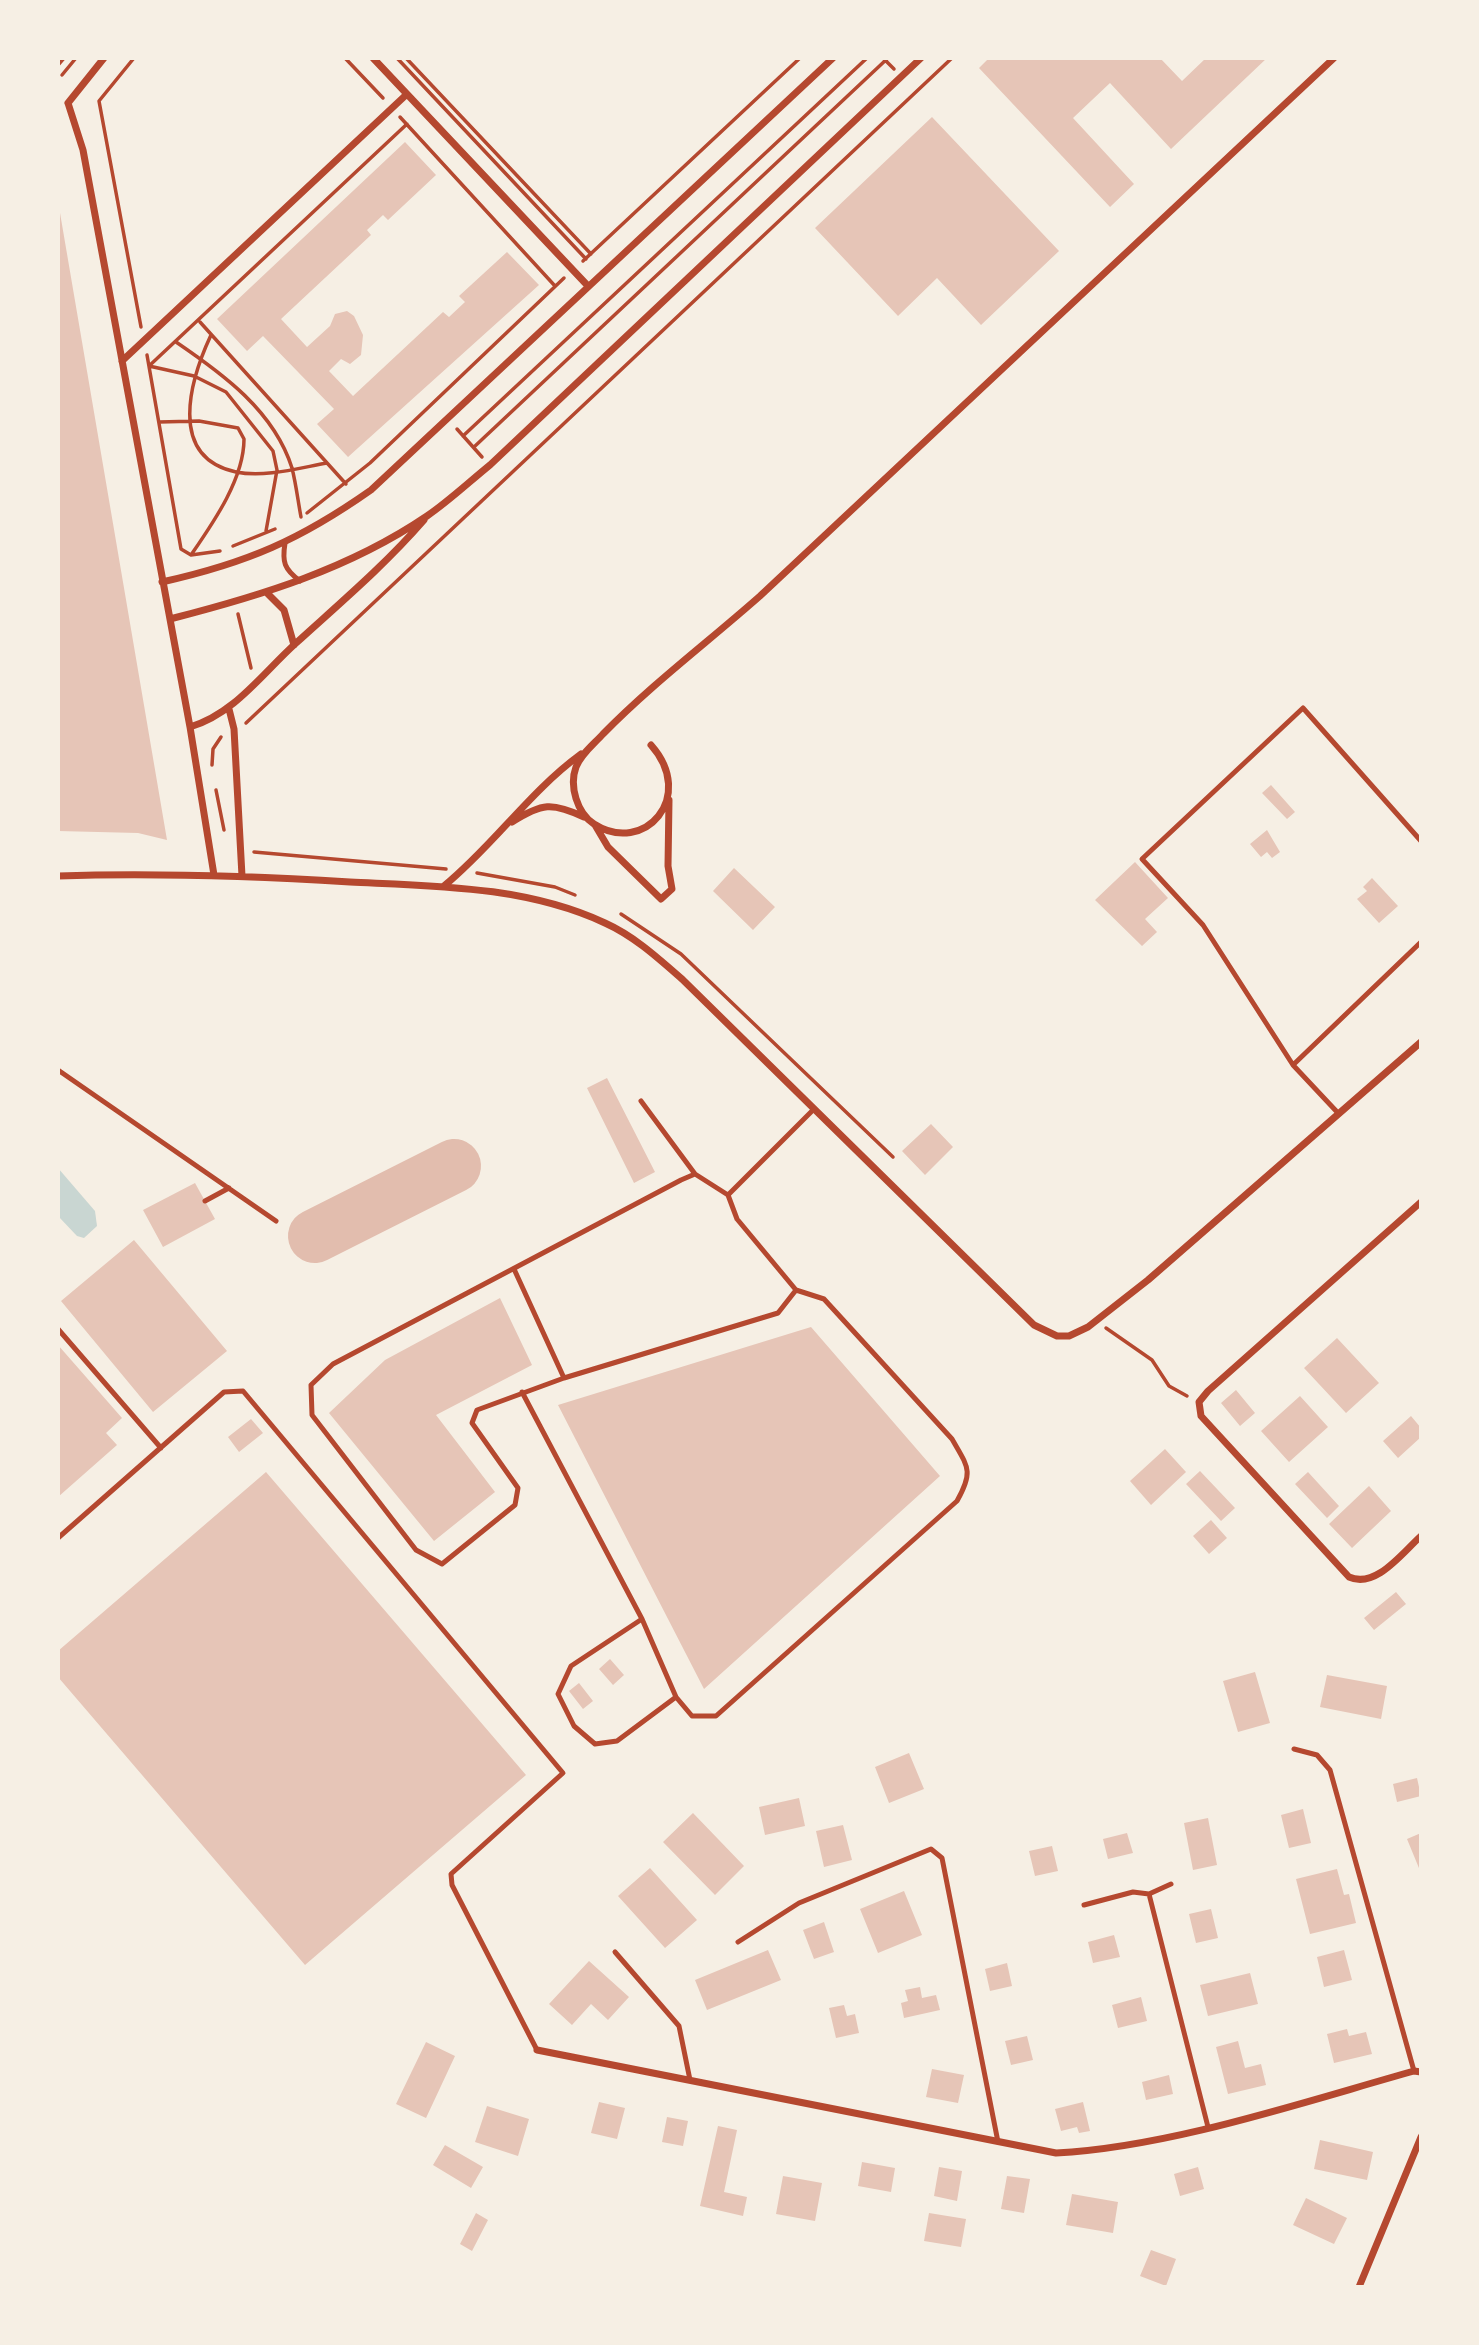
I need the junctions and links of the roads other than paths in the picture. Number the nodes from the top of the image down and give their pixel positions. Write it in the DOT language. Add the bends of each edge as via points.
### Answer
graph roads {
  1 [pos="104,58"];
  2 [pos="373,58"];
  3 [pos="833,58"];
  4 [pos="920,58"];
  5 [pos="1334,58"];
  6 [pos="407,94"];
  7 [pos="58,99"];
  8 [pos="68,103"];
  9 [pos="588,286"];
  10 [pos="122,361"];
  11 [pos="428,516"];
  12 [pos="285,543"];
  13 [pos="300,581"];
  14 [pos="162,582"];
  15 [pos="268,594"];
  16 [pos="170,619"];
  17 [pos="294,645"];
  18 [pos="229,709"];
  19 [pos="190,727"];
  20 [pos="651,745"];
  21 [pos="586,751"];
  22 [pos="669,795"];
  23 [pos="587,818"];
  24 [pos="594,824"];
  25 [pos="505,827"];
  26 [pos="1421,841"];
  27 [pos="214,875"];
  28 [pos="58,876"];
  29 [pos="242,876"];
  30 [pos="443,886"];
  31 [pos="1421,942"];
  32 [pos="1421,1042"];
  33 [pos="1293,1065"];
  34 [pos="58,1070"];
  35 [pos="641,1101"];
  36 [pos="813,1110"];
  37 [pos="1338,1113"];
  38 [pos="695,1174"];
  39 [pos="229,1188"];
  40 [pos="728,1195"];
  41 [pos="205,1201"];
  42 [pos="1421,1202"];
  43 [pos="276,1221"];
  44 [pos="514,1269"];
  45 [pos="796,1290"];
  46 [pos="58,1329"];
  47 [pos="564,1378"];
  48 [pos="522,1392"];
  49 [pos="161,1448"];
  50 [pos="1421,1536"];
  51 [pos="58,1538"];
  52 [pos="642,1619"];
  53 [pos="676,1697"];
  54 [pos="1294,1749"];
  55 [pos="1171,1884"];
  56 [pos="1149,1894"];
  57 [pos="1084,1905"];
  58 [pos="738,1942"];
  59 [pos="615,1952"];
  60 [pos="537,2049"];
  61 [pos="1417,2072"];
  62 [pos="690,2080"];
  63 [pos="1208,2127"];
  64 [pos="1421,2137"];
  65 [pos="998,2142"];
  66 [pos="1359,2287"];
  1 -- 8 [label="street"];
  2 -- 6 [label="street"];
  3 -- 9 [label="street"];
  4 -- 11 [label="street" via="490,465"];
  5 -- 21 [label="street"];
  6 -- 9 [label="street"];
  6 -- 10 [label="street"];
  7 -- 8 [label="street"];
  8 -- 10 [label="street" via="83,150"];
  9 -- 12 [label="street" via="371,490"];
  10 -- 14 [label="street"];
  11 -- 13 [label="street" via="350,560"];
  11 -- 17 [label="street" via="388,562"];
  12 -- 13 [label="lane" via="282,559 287,571"];
  12 -- 14 [label="street" via="226,567"];
  13 -- 15 [label="street"];
  14 -- 16 [label="street"];
  15 -- 16 [label="street"];
  15 -- 17 [label="street" via="284,610"];
  16 -- 19 [label="street"];
  17 -- 18 [label="street"];
  18 -- 19 [label="street"];
  18 -- 29 [label="street"];
  19 -- 27 [label="street"];
  20 -- 22 [label="street" via="664,760"];
  21 -- 23 [label="street" via="576,767 573,785"];
  21 -- 25 [label="street" via="527,799"];
  22 -- 24 [label="street" via="662,812 648,825 630,832 611,832"];
  22 -- 24 [label="street" via="672,889 661,899 608,847"];
  23 -- 24 [label="street"];
  23 -- 25 [label="street" via="547,805"];
  25 -- 30 [label="street"];
  26 -- 33 [label="lane" via="1303,708 1142,859 1203,925"];
  27 -- 28 [label="street"];
  27 -- 29 [label="street"];
  29 -- 30 [label="street"];
  30 -- 36 [label="street" via="552,903 606,923 682,979"];
  31 -- 33 [label="lane"];
  32 -- 37 [label="street"];
  33 -- 37 [label="lane"];
  34 -- 39 [label="lane"];
  35 -- 38 [label="lane"];
  36 -- 37 [label="street" via="1034,1325 1057,1336 1069,1336 1095,1321 1148,1280"];
  36 -- 40 [label="lane"];
  38 -- 40 [label="lane"];
  38 -- 44 [label="lane"];
  39 -- 41 [label="lane"];
  39 -- 43 [label="lane"];
  40 -- 45 [label="lane" via="737,1219"];
  42 -- 50 [label="street" via="1199,1402 1201,1416 1349,1577 1360,1582 1373,1579"];
  44 -- 47 [label="lane"];
  44 -- 48 [label="lane" via="333,1364 310,1385 312,1415 415,1550 442,1564 515,1505 518,1488 472,1423 477,1410"];
  45 -- 47 [label="lane" via="778,1313"];
  45 -- 53 [label="lane" via="824,1299 952,1439 966,1464 968,1481 957,1501 716,1716 692,1716"];
  46 -- 49 [label="lane"];
  47 -- 48 [label="lane"];
  48 -- 52 [label="lane"];
  49 -- 51 [label="lane"];
  49 -- 60 [label="lane" via="224,1392 243,1391 564,1773 451,1874 452,1885"];
  52 -- 53 [label="lane"];
  52 -- 53 [label="lane" via="571,1666 558,1694 574,1726 595,1744 617,1741"];
  54 -- 61 [label="lane" via="1317,1755 1330,1770"];
  55 -- 56 [label="lane"];
  56 -- 57 [label="lane" via="1133,1892"];
  56 -- 63 [label="lane"];
  58 -- 65 [label="lane" via="799,1903 911,1855 931,1850 942,1858"];
  59 -- 62 [label="lane" via="679,2026"];
  60 -- 62 [label="street"];
  61 -- 63 [label="street"];
  62 -- 65 [label="street"];
  63 -- 65 [label="street" via="1094,2151 1056,2153"];
  64 -- 66 [label="street"];
}
